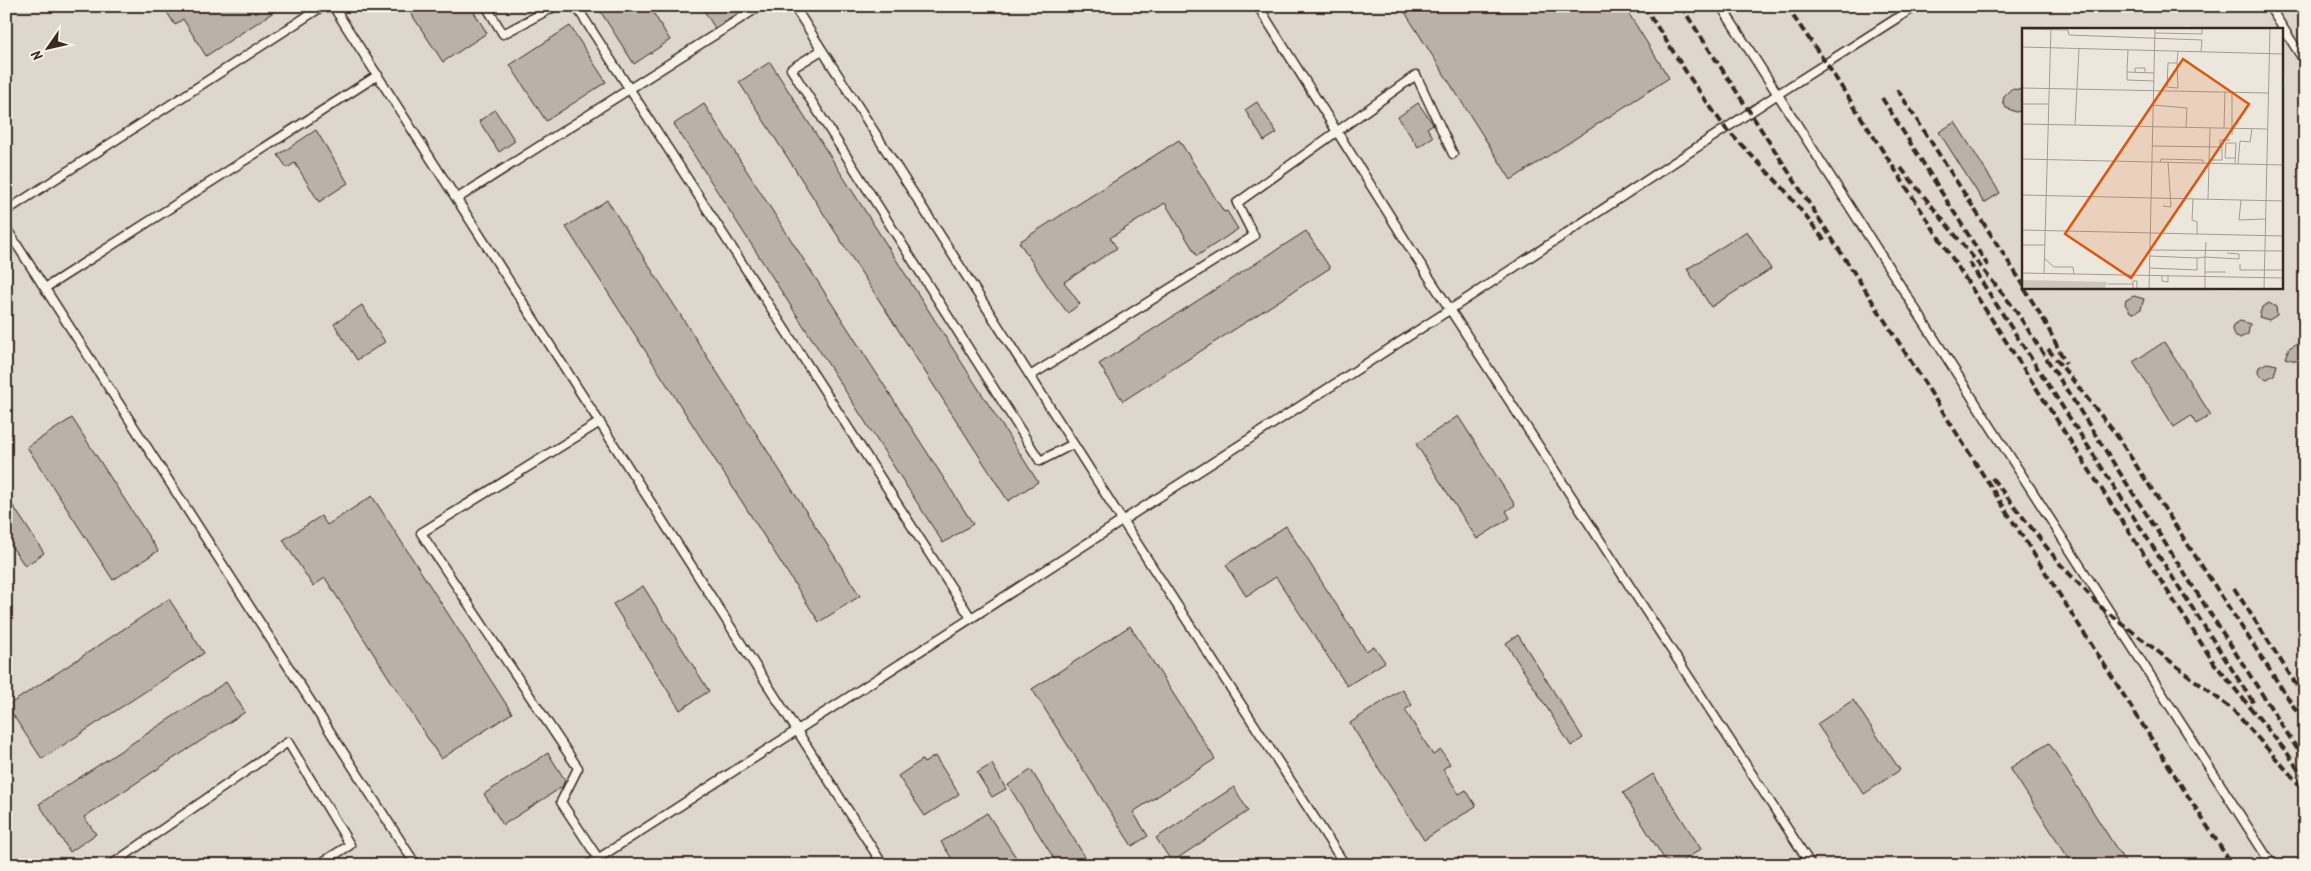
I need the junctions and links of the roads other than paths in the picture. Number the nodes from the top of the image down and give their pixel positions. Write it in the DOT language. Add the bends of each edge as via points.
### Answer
graph roads {
  1 [pos="323,6"];
  2 [pos="334,6"];
  3 [pos="486,6"];
  4 [pos="556,6"];
  5 [pos="576,6"];
  6 [pos="744,6"];
  7 [pos="760,6"];
  8 [pos="794,6"];
  9 [pos="1258,6"];
  10 [pos="1722,6"];
  11 [pos="1916,6"];
  12 [pos="2268,6"];
  13 [pos="748,14"];
  14 [pos="2283,28"];
  15 [pos="2284,30"];
  16 [pos="822,50"];
  17 [pos="2305,62"];
  18 [pos="378,75"];
  19 [pos="630,89"];
  20 [pos="1778,94"];
  21 [pos="1338,132"];
  22 [pos="1453,154"];
  23 [pos="458,198"];
  24 [pos="6,211"];
  25 [pos="6,228"];
  26 [pos="45,288"];
  27 [pos="1451,309"];
  28 [pos="1030,376"];
  29 [pos="600,422"];
  30 [pos="1073,444"];
  31 [pos="1122,520"];
  32 [pos="971,618"];
  33 [pos="796,730"];
  34 [pos="598,858"];
  35 [pos="111,865"];
  36 [pos="318,865"];
  37 [pos="416,865"];
  38 [pos="588,865"];
  39 [pos="883,865"];
  40 [pos="1345,865"];
  41 [pos="1811,865"];
  42 [pos="2272,865"];
  1 -- 24 [label="lane"];
  2 -- 18 [label="lane"];
  3 -- 4 [label="lane" via="504,34"];
  5 -- 19 [label="lane"];
  6 -- 13 [label="lane"];
  7 -- 13 [label="lane"];
  8 -- 16 [label="lane"];
  9 -- 21 [label="lane"];
  10 -- 20 [label="lane"];
  11 -- 20 [label="lane"];
  12 -- 14 [label="lane"];
  13 -- 19 [label="lane"];
  15 -- 17 [label="lane"];
  16 -- 28 [label="lane"];
  16 -- 30 [label="lane" via="791,69 1040,461"];
  18 -- 23 [label="lane"];
  18 -- 26 [label="lane"];
  19 -- 23 [label="lane"];
  19 -- 32 [label="lane"];
  20 -- 27 [label="lane"];
  20 -- 42 [label="lane"];
  21 -- 22 [label="lane" via="1416,75"];
  21 -- 27 [label="lane"];
  21 -- 28 [label="lane" via="1237,203 1254,236"];
  23 -- 29 [label="lane"];
  25 -- 26 [label="lane"];
  26 -- 37 [label="lane"];
  27 -- 31 [label="lane"];
  27 -- 41 [label="lane"];
  28 -- 30 [label="lane"];
  29 -- 33 [label="lane"];
  29 -- 34 [label="lane" via="421,533 578,768 561,802"];
  30 -- 31 [label="lane"];
  31 -- 32 [label="lane"];
  31 -- 40 [label="lane"];
  32 -- 33 [label="lane"];
  33 -- 34 [label="lane"];
  33 -- 39 [label="lane"];
  34 -- 38 [label="lane"];
  35 -- 36 [label="lane" via="288,742 350,845"];
}
